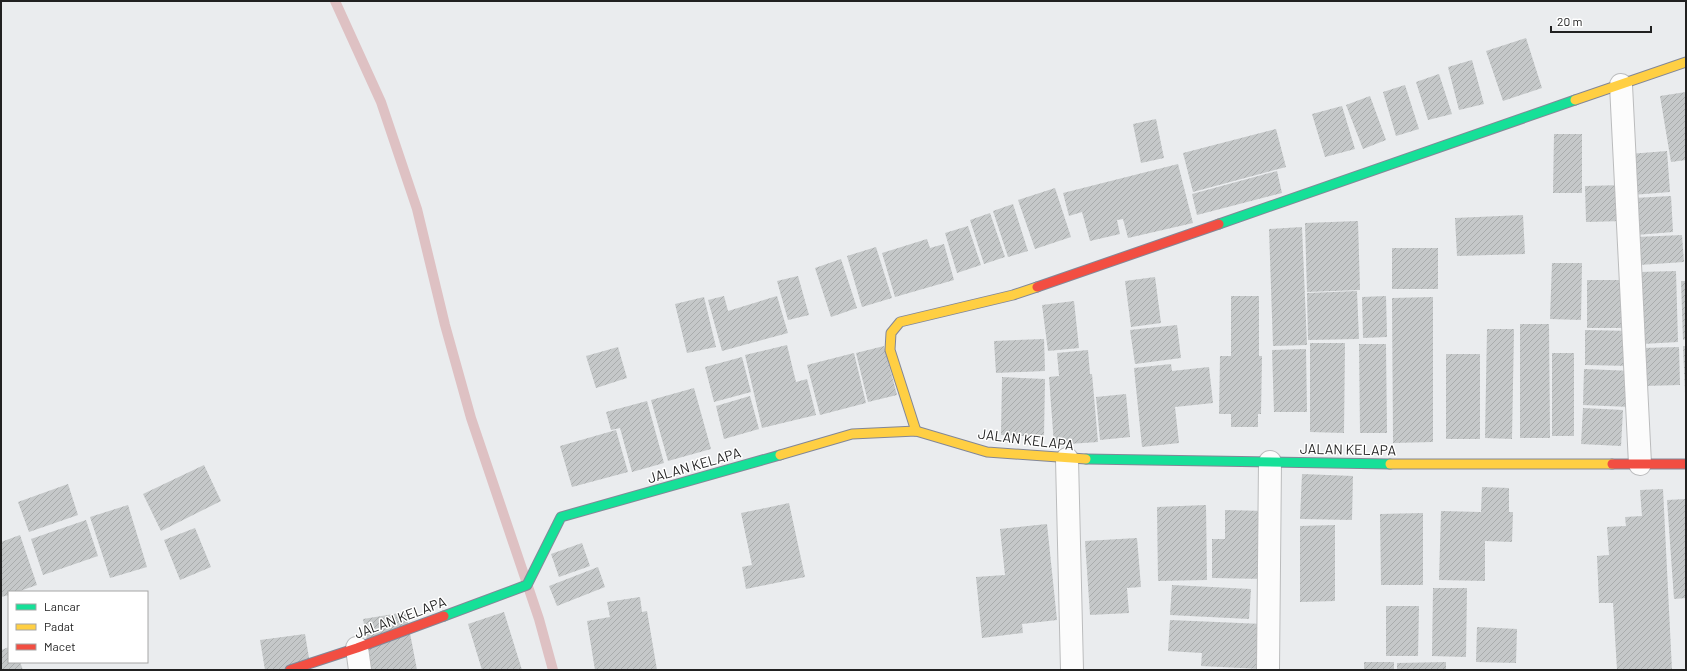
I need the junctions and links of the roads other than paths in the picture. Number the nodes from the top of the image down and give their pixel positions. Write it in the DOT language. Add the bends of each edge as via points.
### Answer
graph roads {
  1 [pos="1686,62"];
  2 [pos="1621,85"];
  3 [pos="916,431"];
  4 [pos="1067,459"];
  5 [pos="1270,462"];
  6 [pos="1640,464"];
  7 [pos="1686,464"];
  8 [pos="357,648"];
  9 [pos="290,670"];
  10 [pos="360,670"];
  11 [pos="1072,670"];
  12 [pos="1268,670"];
  1 -- 2 [label="street"];
  2 -- 3 [label="street" via="1013,295 900,322 891,333 890,350"];
  2 -- 6 [label="street"];
  3 -- 4 [label="street, JALAN KELAPA" via="987,452"];
  3 -- 8 [label="street, JALAN KELAPA" via="852,434 561,517 527,585"];
  4 -- 5 [label="street, JALAN KELAPA"];
  4 -- 11 [label="street"];
  5 -- 6 [label="street, JALAN KELAPA"];
  5 -- 12 [label="street"];
  6 -- 7 [label="street, JALAN KELAPA"];
  8 -- 9 [label="street, JALAN KELAPA"];
  8 -- 10 [label="street"];
}
